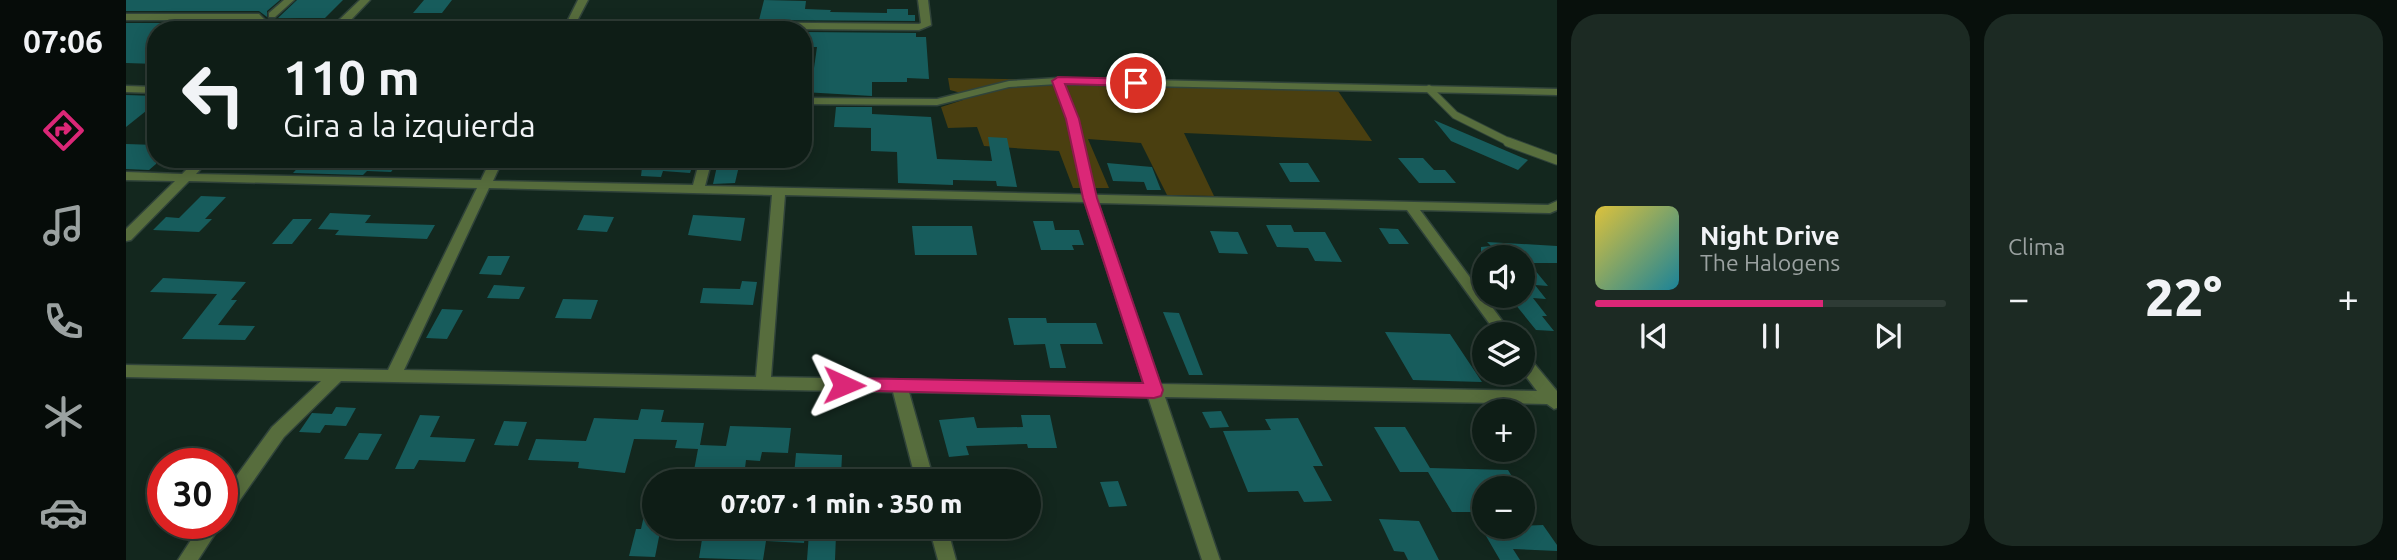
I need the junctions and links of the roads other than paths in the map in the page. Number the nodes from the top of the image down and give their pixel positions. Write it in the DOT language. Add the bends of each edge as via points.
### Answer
graph roads {
  1 [pos="289,0"];
  2 [pos="365,0"];
  3 [pos="583,0"];
  4 [pos="923,0"];
  5 [pos="272,15"];
  6 [pos="126,17"];
  7 [pos="250,18"];
  8 [pos="258,21"];
  9 [pos="319,21"];
  10 [pos="345,21"];
  11 [pos="572,21"];
  12 [pos="812,28"];
  13 [pos="1058,81"];
  14 [pos="126,89"];
  15 [pos="1429,89"];
  16 [pos="147,90"];
  17 [pos="1557,92"];
  18 [pos="812,93"];
  19 [pos="955,99"];
  20 [pos="812,101"];
  21 [pos="1557,160"];
  22 [pos="195,168"];
  23 [pos="492,168"];
  24 [pos="704,168"];
  25 [pos="126,176"];
  26 [pos="186,177"];
  27 [pos="484,184"];
  28 [pos="698,189"];
  29 [pos="779,191"];
  30 [pos="1090,198"];
  31 [pos="1410,205"];
  32 [pos="1555,209"];
  33 [pos="126,237"];
  34 [pos="1495,322"];
  35 [pos="126,371"];
  36 [pos="336,376"];
  37 [pos="393,376"];
  38 [pos="1535,376"];
  39 [pos="763,383"];
  40 [pos="899,386"];
  41 [pos="1154,390"];
  42 [pos="1555,401"];
  43 [pos="922,469"];
  44 [pos="238,488"];
  45 [pos="202,539"];
  46 [pos="941,539"];
  47 [pos="187,560"];
  48 [pos="947,560"];
  49 [pos="1211,560"];
  1 -- 5 [label="street"];
  2 -- 10 [label="street"];
  3 -- 11 [label="street"];
  4 -- 12 [label="street" via="926,25 919,27"];
  5 -- 7 [label="street"];
  5 -- 9 [label="street"];
  6 -- 7 [label="street"];
  7 -- 8 [label="street"];
  13 -- 15 [label="street"];
  13 -- 19 [label="street" via="1009,84"];
  13 -- 30 [label="lane"];
  14 -- 16 [label="street"];
  15 -- 17 [label="street"];
  15 -- 21 [label="lane" via="1440,104 1470,125"];
  18 -- 19 [label="street" via="946,94"];
  19 -- 20 [label="street"];
  22 -- 26 [label="street"];
  23 -- 27 [label="street"];
  24 -- 28 [label="street"];
  25 -- 26 [label="street"];
  26 -- 27 [label="street"];
  26 -- 33 [label="street"];
  27 -- 28 [label="street"];
  27 -- 37 [label="street"];
  28 -- 29 [label="street"];
  29 -- 30 [label="street"];
  29 -- 39 [label="street"];
  30 -- 31 [label="street"];
  30 -- 41 [label="street"];
  31 -- 32 [label="street"];
  31 -- 34 [label="street"];
  35 -- 36 [label="street"];
  36 -- 37 [label="street"];
  36 -- 44 [label="street" via="278,432"];
  37 -- 39 [label="street"];
  38 -- 42 [label="street"];
  39 -- 40 [label="street"];
  40 -- 41 [label="street"];
  40 -- 43 [label="street"];
  41 -- 42 [label="street"];
  41 -- 49 [label="street"];
  45 -- 47 [label="street"];
  46 -- 48 [label="street"];
}
